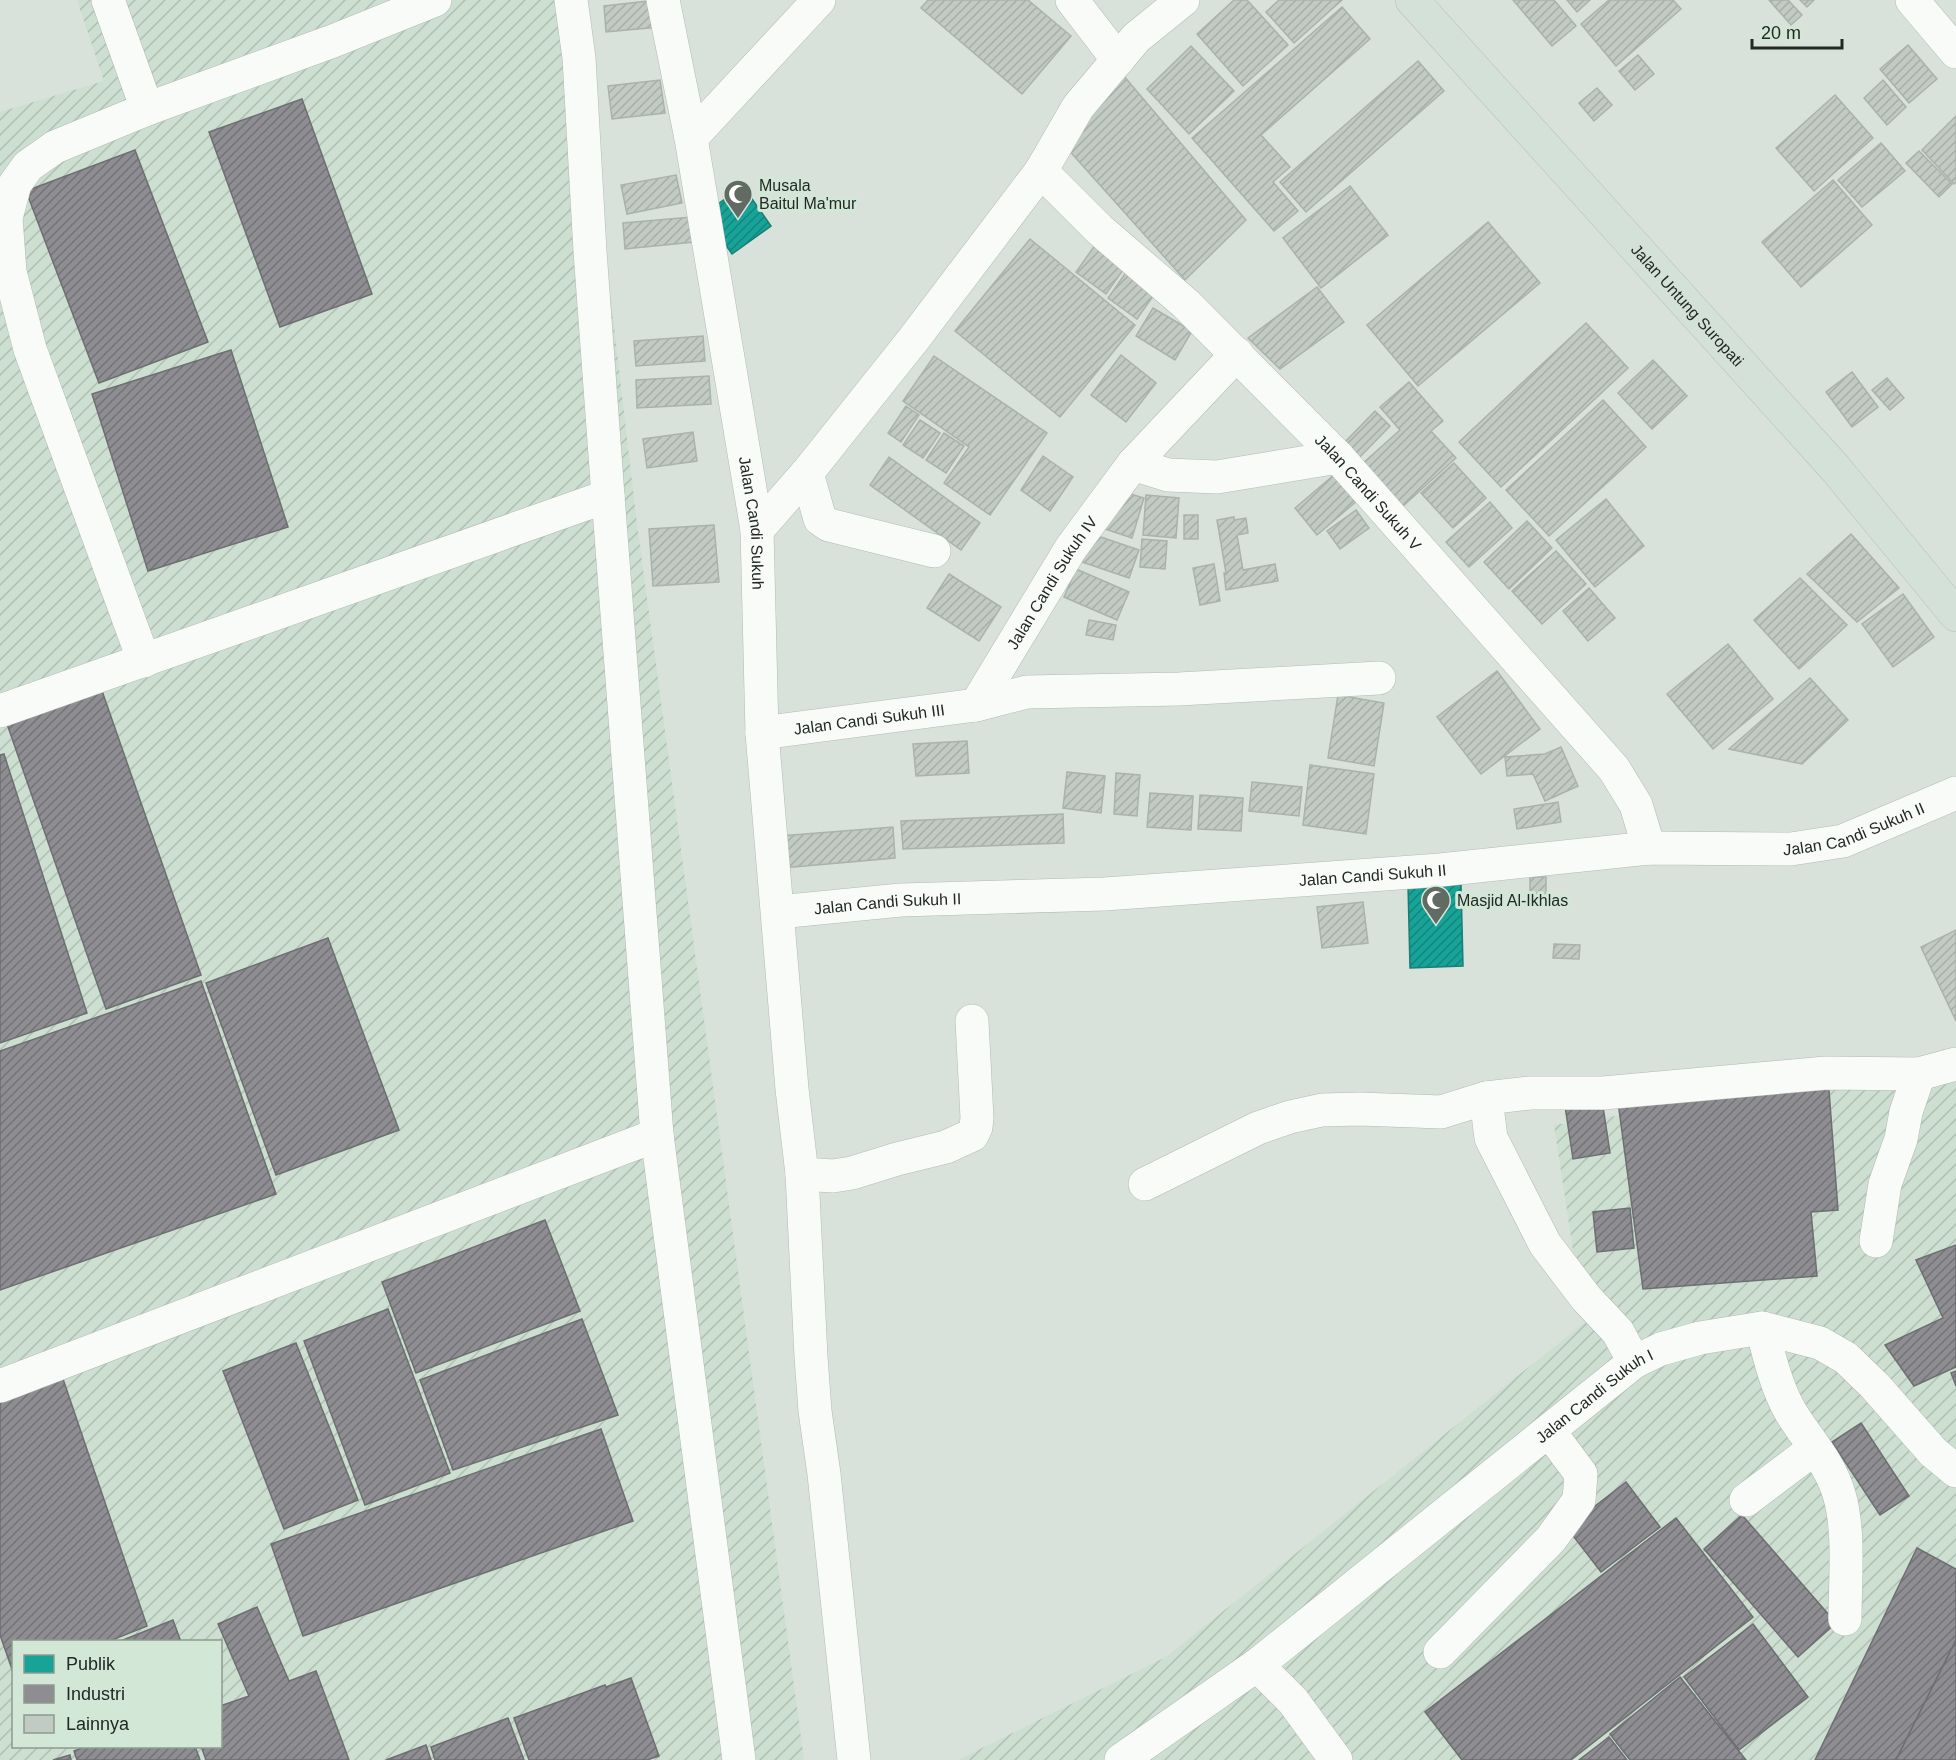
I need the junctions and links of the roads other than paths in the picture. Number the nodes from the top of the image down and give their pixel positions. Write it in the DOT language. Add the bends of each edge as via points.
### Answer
graph roads {
  1 [pos="108,0"];
  2 [pos="435,0"];
  3 [pos="571,0"];
  4 [pos="663,0"];
  5 [pos="819,0"];
  6 [pos="1072,0"];
  7 [pos="1183,0"];
  8 [pos="1412,0"];
  9 [pos="1912,0"];
  10 [pos="1956,52"];
  11 [pos="1118,60"];
  12 [pos="147,109"];
  13 [pos="691,138"];
  14 [pos="1041,171"];
  15 [pos="1237,354"];
  16 [pos="1338,457"];
  17 [pos="1133,464"];
  18 [pos="807,472"];
  19 [pos="608,496"];
  20 [pos="757,530"];
  21 [pos="934,551"];
  22 [pos="1956,615"];
  23 [pos="144,661"];
  24 [pos="1379,678"];
  25 [pos="976,705"];
  26 [pos="0,711"];
  27 [pos="762,733"];
  28 [pos="1956,793"];
  29 [pos="1649,848"];
  30 [pos="778,912"];
  31 [pos="972,1021"];
  32 [pos="1956,1064"];
  33 [pos="1919,1074"];
  34 [pos="1486,1098"];
  35 [pos="657,1135"];
  36 [pos="802,1174"];
  37 [pos="1145,1184"];
  38 [pos="1876,1241"];
  39 [pos="1762,1328"];
  40 [pos="1626,1346"];
  41 [pos="0,1386"];
  42 [pos="1549,1431"];
  43 [pos="1815,1448"];
  44 [pos="1956,1471"];
  45 [pos="1746,1500"];
  46 [pos="1845,1619"];
  47 [pos="1440,1652"];
  48 [pos="1257,1665"];
  49 [pos="739,1760"];
  50 [pos="854,1760"];
  51 [pos="1121,1760"];
  52 [pos="1336,1760"];
  1 -- 12 [label="street"];
  2 -- 12 [label="street"];
  3 -- 19 [label="street" via="579,58"];
  4 -- 13 [label="street, Jalan Candi Sukuh"];
  5 -- 13 [label="street"];
  6 -- 11 [label="street"];
  7 -- 11 [label="street" via="1136,38"];
  8 -- 22 [label="main road, Jalan Untung Suropati" via="1835,468"];
  9 -- 10 [label="street"];
  11 -- 14 [label="street" via="1078,107"];
  12 -- 23 [label="street" via="55,147 28,166 15,184 6,218 10,272 30,349"];
  13 -- 20 [label="street, Jalan Candi Sukuh"];
  14 -- 15 [label="street, Jalan Candi Sukuh V"];
  14 -- 18 [label="street"];
  15 -- 16 [label="street, Jalan Candi Sukuh V"];
  15 -- 17 [label="street, Jalan Candi Sukuh IV"];
  16 -- 17 [label="street" via="1217,477 1168,475"];
  16 -- 29 [label="street, Jalan Candi Sukuh V" via="1614,769 1636,805"];
  17 -- 25 [label="street, Jalan Candi Sukuh IV" via="1071,548"];
  18 -- 20 [label="street"];
  18 -- 21 [label="street" via="820,519 830,525"];
  19 -- 23 [label="street"];
  19 -- 35 [label="street"];
  20 -- 27 [label="street, Jalan Candi Sukuh"];
  23 -- 26 [label="street"];
  24 -- 25 [label="street, Jalan Candi Sukuh III" via="1179,689 1027,692"];
  25 -- 27 [label="street, Jalan Candi Sukuh III"];
  27 -- 30 [label="street, Jalan Candi Sukuh"];
  28 -- 29 [label="street, Jalan Candi Sukuh II" via="1843,841 1791,849"];
  29 -- 30 [label="street, Jalan Candi Sukuh II" via="1440,870 1105,894 901,900"];
  30 -- 36 [label="street, Jalan Candi Sukuh"];
  31 -- 36 [label="street" via="976,1118 972,1135 946,1147 852,1173"];
  32 -- 33 [label="street"];
  33 -- 34 [label="street" via="1826,1073 1603,1093 1530,1093"];
  33 -- 38 [label="street" via="1885,1184"];
  34 -- 37 [label="street" via="1441,1112 1322,1110 1290,1117 1258,1128"];
  34 -- 40 [label="street" via="1491,1138 1545,1244"];
  35 -- 41 [label="street"];
  35 -- 49 [label="street"];
  36 -- 50 [label="street, Jalan Candi Sukuh" via="811,1357"];
  39 -- 40 [label="street, Jalan Candi Sukuh I" via="1661,1348"];
  39 -- 43 [label="street" via="1771,1365 1789,1409"];
  39 -- 44 [label="street, Jalan Candi Sukuh I" via="1820,1343 1846,1359 1933,1452"];
  40 -- 42 [label="street, Jalan Candi Sukuh I"];
  42 -- 47 [label="street" via="1581,1474 1579,1500 1551,1539"];
  42 -- 48 [label="street, Jalan Candi Sukuh I"];
  43 -- 45 [label="street"];
  43 -- 46 [label="street" via="1832,1477 1845,1519"];
  48 -- 51 [label="street, Jalan Candi Sukuh I"];
  48 -- 52 [label="street" via="1293,1701"];
}
